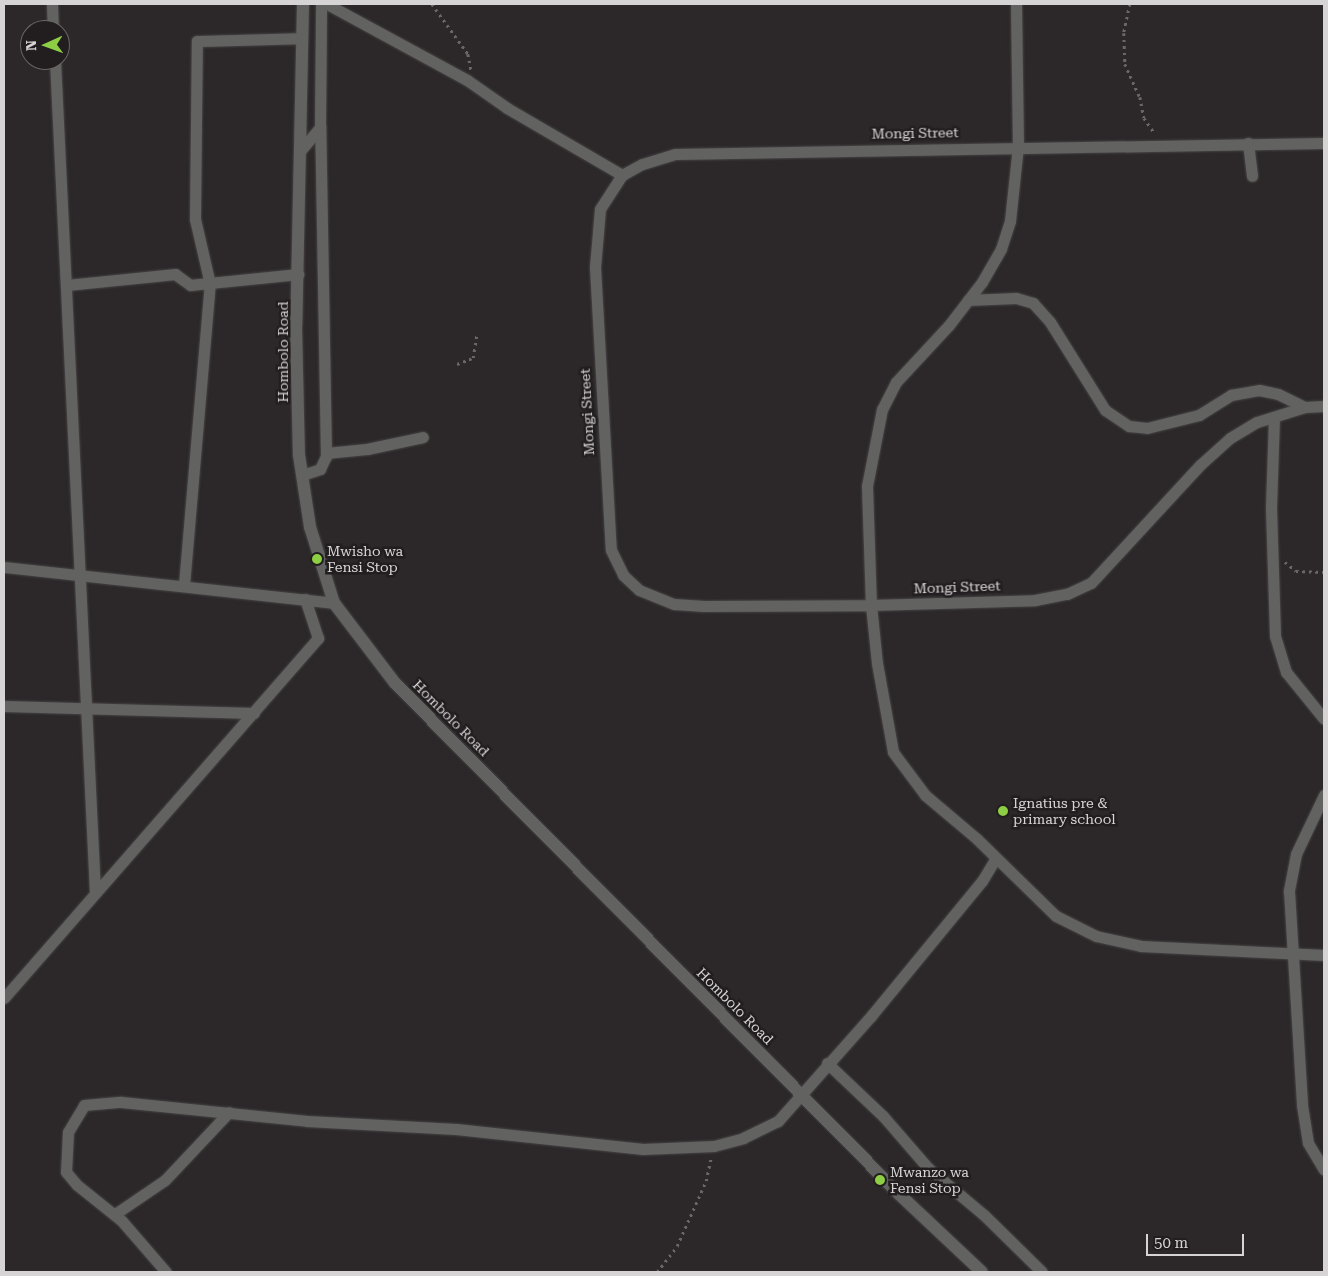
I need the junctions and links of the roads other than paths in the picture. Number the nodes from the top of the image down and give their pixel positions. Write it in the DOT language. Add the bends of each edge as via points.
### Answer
graph roads {
  1 [pos="52,4"];
  2 [pos="303,4"];
  3 [pos="321,4"];
  4 [pos="327,4"];
  5 [pos="1016,4"];
  6 [pos="53,20"];
  7 [pos="302,38"];
  8 [pos="56,70"];
  9 [pos="320,127"];
  10 [pos="1248,143"];
  11 [pos="1324,143"];
  12 [pos="1018,146"];
  13 [pos="301,150"];
  14 [pos="622,175"];
  15 [pos="1252,176"];
  16 [pos="298,274"];
  17 [pos="210,284"];
  18 [pos="67,285"];
  19 [pos="968,300"];
  20 [pos="1324,406"];
  21 [pos="1305,407"];
  22 [pos="1274,418"];
  23 [pos="423,437"];
  24 [pos="326,453"];
  25 [pos="302,475"];
  26 [pos="4,567"];
  27 [pos="82,574"];
  28 [pos="184,585"];
  29 [pos="305,599"];
  30 [pos="334,603"];
  31 [pos="871,604"];
  32 [pos="4,706"];
  33 [pos="87,709"];
  34 [pos="254,712"];
  35 [pos="1324,719"];
  36 [pos="1324,794"];
  37 [pos="995,859"];
  38 [pos="95,892"];
  39 [pos="1292,955"];
  40 [pos="1324,955"];
  41 [pos="4,998"];
  42 [pos="827,1063"];
  43 [pos="802,1094"];
  44 [pos="229,1112"];
  45 [pos="1324,1170"];
  46 [pos="115,1214"];
  47 [pos="166,1272"];
  48 [pos="982,1272"];
  49 [pos="1042,1272"];
  1 -- 6 [label="street"];
  2 -- 7 [label="street, Hombolo Road"];
  3 -- 9 [label="street"];
  4 -- 14 [label="street" via="467,80 507,108"];
  5 -- 12 [label="street"];
  7 -- 13 [label="street, Hombolo Road"];
  7 -- 17 [label="street" via="197,41 194,219"];
  8 -- 18 [label="street"];
  9 -- 13 [label="street"];
  9 -- 24 [label="street"];
  10 -- 11 [label="street, Mongi Street"];
  10 -- 12 [label="street, Mongi Street"];
  10 -- 15 [label="street"];
  12 -- 14 [label="street, Mongi Street" via="675,154 642,164"];
  12 -- 19 [label="street" via="1010,221 1001,249"];
  13 -- 16 [label="street, Hombolo Road"];
  14 -- 31 [label="street, Mongi Street" via="600,209 595,267 611,550 623,575 639,590 674,604"];
  16 -- 17 [label="street"];
  16 -- 25 [label="street, Hombolo Road" via="296,380"];
  17 -- 18 [label="street" via="190,286 175,274"];
  17 -- 28 [label="street"];
  18 -- 27 [label="street"];
  19 -- 21 [label="street" via="1016,298 1032,303 1050,322 1105,410 1129,426 1147,428 1199,415 1231,395 1258,390 1278,394"];
  19 -- 31 [label="street" via="896,382 882,409 867,486"];
  20 -- 21 [label="street, Mongi Street"];
  21 -- 22 [label="street, Mongi Street"];
  22 -- 31 [label="street, Mongi Street" via="1257,422 1230,438 1200,465 1091,583 1067,594 1034,600"];
  22 -- 35 [label="street" via="1272,548 1278,651 1295,686"];
  23 -- 24 [label="street"];
  24 -- 25 [label="street" via="320,469"];
  25 -- 30 [label="street, Hombolo Road" via="310,528"];
  26 -- 27 [label="street"];
  27 -- 28 [label="street"];
  27 -- 33 [label="street"];
  28 -- 29 [label="street"];
  29 -- 30 [label="street"];
  29 -- 34 [label="street" via="318,638"];
  30 -- 43 [label="street, Hombolo Road" via="395,682"];
  31 -- 37 [label="street" via="877,663 893,752 925,795"];
  32 -- 33 [label="street"];
  33 -- 34 [label="street"];
  33 -- 38 [label="street"];
  34 -- 38 [label="street"];
  36 -- 39 [label="street" via="1296,854 1289,891"];
  37 -- 39 [label="street" via="1056,916 1096,936 1141,946"];
  37 -- 42 [label="street" via="982,881"];
  38 -- 41 [label="street"];
  39 -- 40 [label="street"];
  39 -- 45 [label="street" via="1302,1105 1308,1143"];
  42 -- 43 [label="street"];
  42 -- 49 [label="street" via="883,1116 928,1168 984,1215"];
  43 -- 44 [label="street" via="778,1121 763,1130 714,1146 643,1149 456,1129 307,1121"];
  43 -- 48 [label="street, Hombolo Road" via="900,1195"];
  44 -- 46 [label="street" via="214,1132 165,1180"];
  44 -- 46 [label="street" via="121,1102 84,1106 73,1119 68,1132 66,1172 77,1185"];
  46 -- 47 [label="street"];
}
